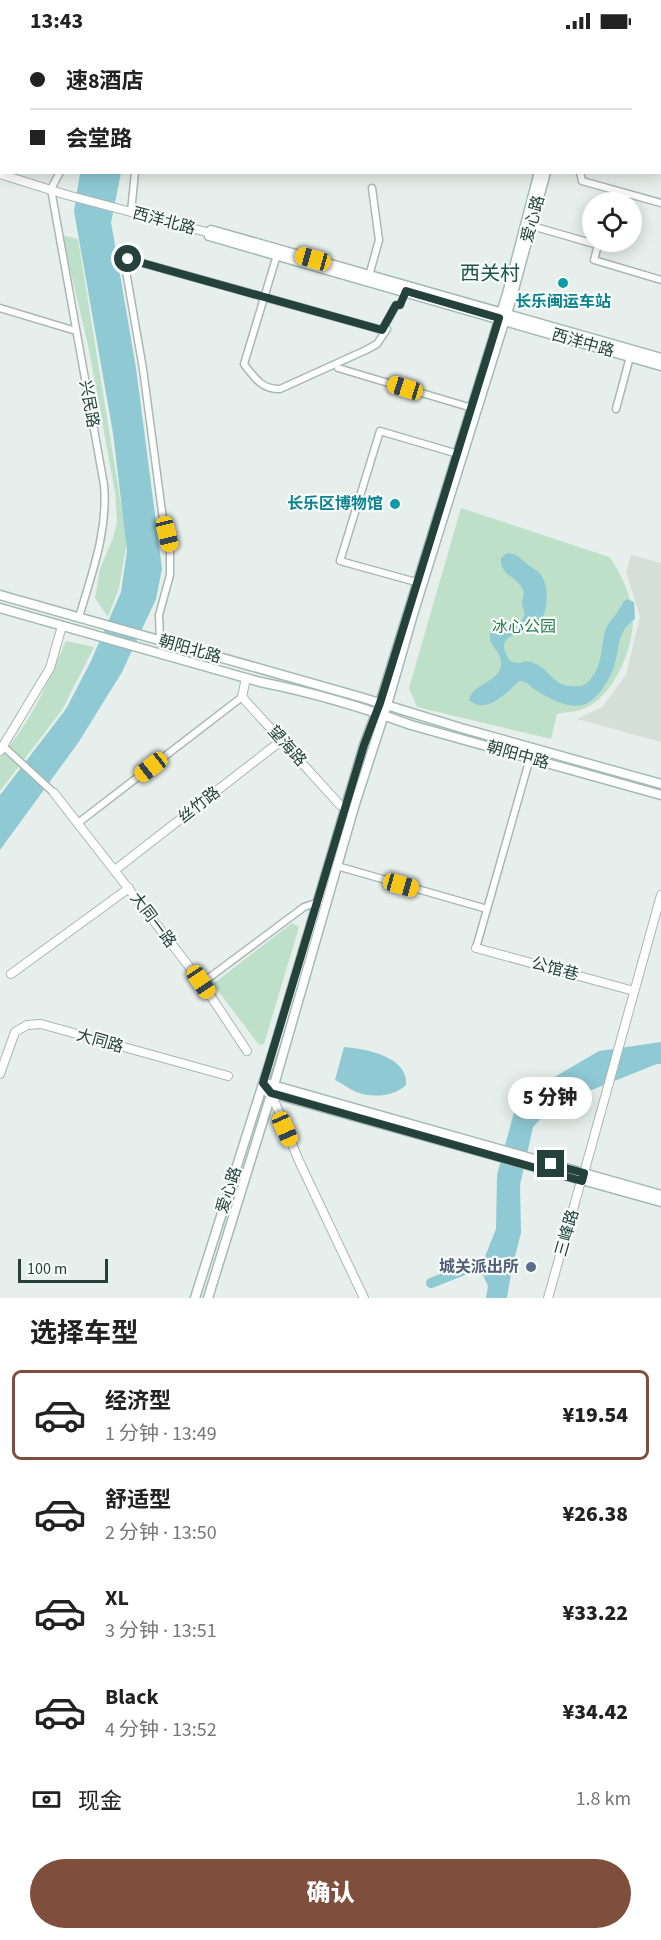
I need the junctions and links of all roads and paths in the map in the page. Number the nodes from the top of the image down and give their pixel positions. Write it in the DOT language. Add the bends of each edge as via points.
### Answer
graph roads {
  1 [pos="0,174"];
  2 [pos="59,174"];
  3 [pos="135,174"];
  4 [pos="538,174"];
  5 [pos="545,174"];
  6 [pos="580,174"];
  7 [pos="372,188"];
  8 [pos="51,189"];
  9 [pos="661,203"];
  10 [pos="131,212"];
  11 [pos="532,226"];
  12 [pos="210,233"];
  13 [pos="277,255"];
  14 [pos="369,276"];
  15 [pos="661,280"];
  16 [pos="406,291"];
  17 [pos="264,297"];
  18 [pos="400,305"];
  19 [pos="0,308"];
  20 [pos="503,316"];
  21 [pos="76,331"];
  22 [pos="631,353"];
  23 [pos="661,358"];
  24 [pos="661,366"];
  25 [pos="338,368"];
  26 [pos="472,408"];
  27 [pos="616,409"];
  28 [pos="458,454"];
  29 [pos="416,582"];
  30 [pos="0,595"];
  31 [pos="0,608"];
  32 [pos="79,617"];
  33 [pos="62,626"];
  34 [pos="160,640"];
  35 [pos="246,678"];
  36 [pos="242,697"];
  37 [pos="384,704"];
  38 [pos="380,714"];
  39 [pos="282,740"];
  40 [pos="506,740"];
  41 [pos="2,749"];
  42 [pos="503,751"];
  43 [pos="530,758"];
  44 [pos="661,784"];
  45 [pos="54,793"];
  46 [pos="661,795"];
  47 [pos="346,807"];
  48 [pos="78,823"];
  49 [pos="337,866"];
  50 [pos="115,870"];
  51 [pos="129,888"];
  52 [pos="661,895"];
  53 [pos="319,902"];
  54 [pos="487,909"];
  55 [pos="476,948"];
  56 [pos="11,974"];
  57 [pos="201,982"];
  58 [pos="634,991"];
  59 [pos="247,1051"];
  60 [pos="0,1074"];
  61 [pos="228,1077"];
  62 [pos="262,1087"];
  63 [pos="272,1089"];
  64 [pos="583,1177"];
  65 [pos="661,1195"];
  66 [pos="661,1202"];
  67 [pos="195,1298"];
  68 [pos="208,1298"];
  69 [pos="364,1298"];
  70 [pos="548,1298"];
  1 -- 8 [label="street"];
  2 -- 8 [label="street"];
  3 -- 10 [label="street"];
  4 -- 20 [label="main road, 爱心路"];
  5 -- 11 [label="main road, 爱心路"];
  6 -- 9 [label="street" via="582,181"];
  7 -- 14 [label="street" via="379,240"];
  8 -- 10 [label="street, 西洋北路"];
  8 -- 21 [label="street, 兴民路"];
  10 -- 12 [label="street, 西洋北路"];
  11 -- 15 [label="street" via="598,244 594,260"];
  11 -- 20 [label="main road, 爱心路"];
  12 -- 13 [label="main road, 西洋北路"];
  12 -- 14 [label="main road, 西洋北路"];
  13 -- 16 [label="main road, 西洋北路"];
  13 -- 17 [label="street"];
  14 -- 20 [label="main road, 西洋北路"];
  16 -- 18 [label="street"];
  16 -- 20 [label="main road, 西洋北路"];
  17 -- 18 [label="street" via="382,330 396,305"];
  17 -- 18 [label="street" via="244,364 260,384 272,389 280,389 377,344"];
  17 -- 34 [label="street" via="128,259 126,271 170,550 170,575 159,615"];
  19 -- 21 [label="street"];
  20 -- 22 [label="main road, 西洋中路"];
  20 -- 26 [label="main road, 爱心路"];
  20 -- 37 [label="main road, 爱心路"];
  21 -- 32 [label="street, 兴民路" via="106,504 100,549"];
  22 -- 23 [label="main road, 西洋中路"];
  22 -- 24 [label="main road, 西洋中路"];
  22 -- 27 [label="street"];
  25 -- 26 [label="street"];
  26 -- 28 [label="main road, 爱心路"];
  28 -- 29 [label="main road, 爱心路"];
  28 -- 29 [label="street" via="380,431 340,561"];
  29 -- 37 [label="main road, 爱心路"];
  30 -- 32 [label="main road, 朝阳北路"];
  31 -- 33 [label="main road, 朝阳北路"];
  32 -- 34 [label="main road, 朝阳北路"];
  33 -- 35 [label="main road, 朝阳北路"];
  33 -- 41 [label="street" via="50,668"];
  34 -- 37 [label="main road, 朝阳北路"];
  35 -- 36 [label="street"];
  35 -- 38 [label="main road, 朝阳北路"];
  36 -- 39 [label="street, 望海路"];
  36 -- 48 [label="street"];
  37 -- 38 [label="main road, 爱心路"];
  37 -- 40 [label="main road, 朝阳中路"];
  38 -- 42 [label="main road, 朝阳中路"];
  38 -- 47 [label="main road, 爱心路"];
  38 -- 49 [label="main road, 爱心路"];
  39 -- 47 [label="street, 望海路"];
  39 -- 50 [label="street, 丝竹路"];
  40 -- 42 [label="main road"];
  40 -- 44 [label="main road, 朝阳中路"];
  41 -- 45 [label="street"];
  42 -- 43 [label="main road, 朝阳中路"];
  43 -- 46 [label="main road, 朝阳中路"];
  43 -- 54 [label="street"];
  45 -- 48 [label="street, 大同一路"];
  47 -- 53 [label="main road, 爱心路"];
  48 -- 50 [label="street, 大同一路"];
  49 -- 54 [label="street"];
  49 -- 63 [label="main road, 爱心路"];
  50 -- 51 [label="street, 大同一路"];
  51 -- 56 [label="street"];
  51 -- 57 [label="street, 大同一路"];
  52 -- 58 [label="street"];
  53 -- 57 [label="street" via="304,907"];
  53 -- 62 [label="main road, 爱心路"];
  54 -- 55 [label="street"];
  55 -- 58 [label="street, 公馆巷"];
  57 -- 59 [label="street, 大同一路"];
  58 -- 64 [label="street, 三峰路"];
  60 -- 61 [label="street, 大同路" via="15,1032 27,1025 41,1024"];
  62 -- 63 [label="main road"];
  62 -- 67 [label="main road, 爱心路"];
  63 -- 64 [label="main road"];
  63 -- 68 [label="main road, 爱心路"];
  63 -- 69 [label="street" via="299,1161"];
  64 -- 65 [label="main road"];
  64 -- 66 [label="main road"];
  64 -- 70 [label="street, 三峰路"];
}
